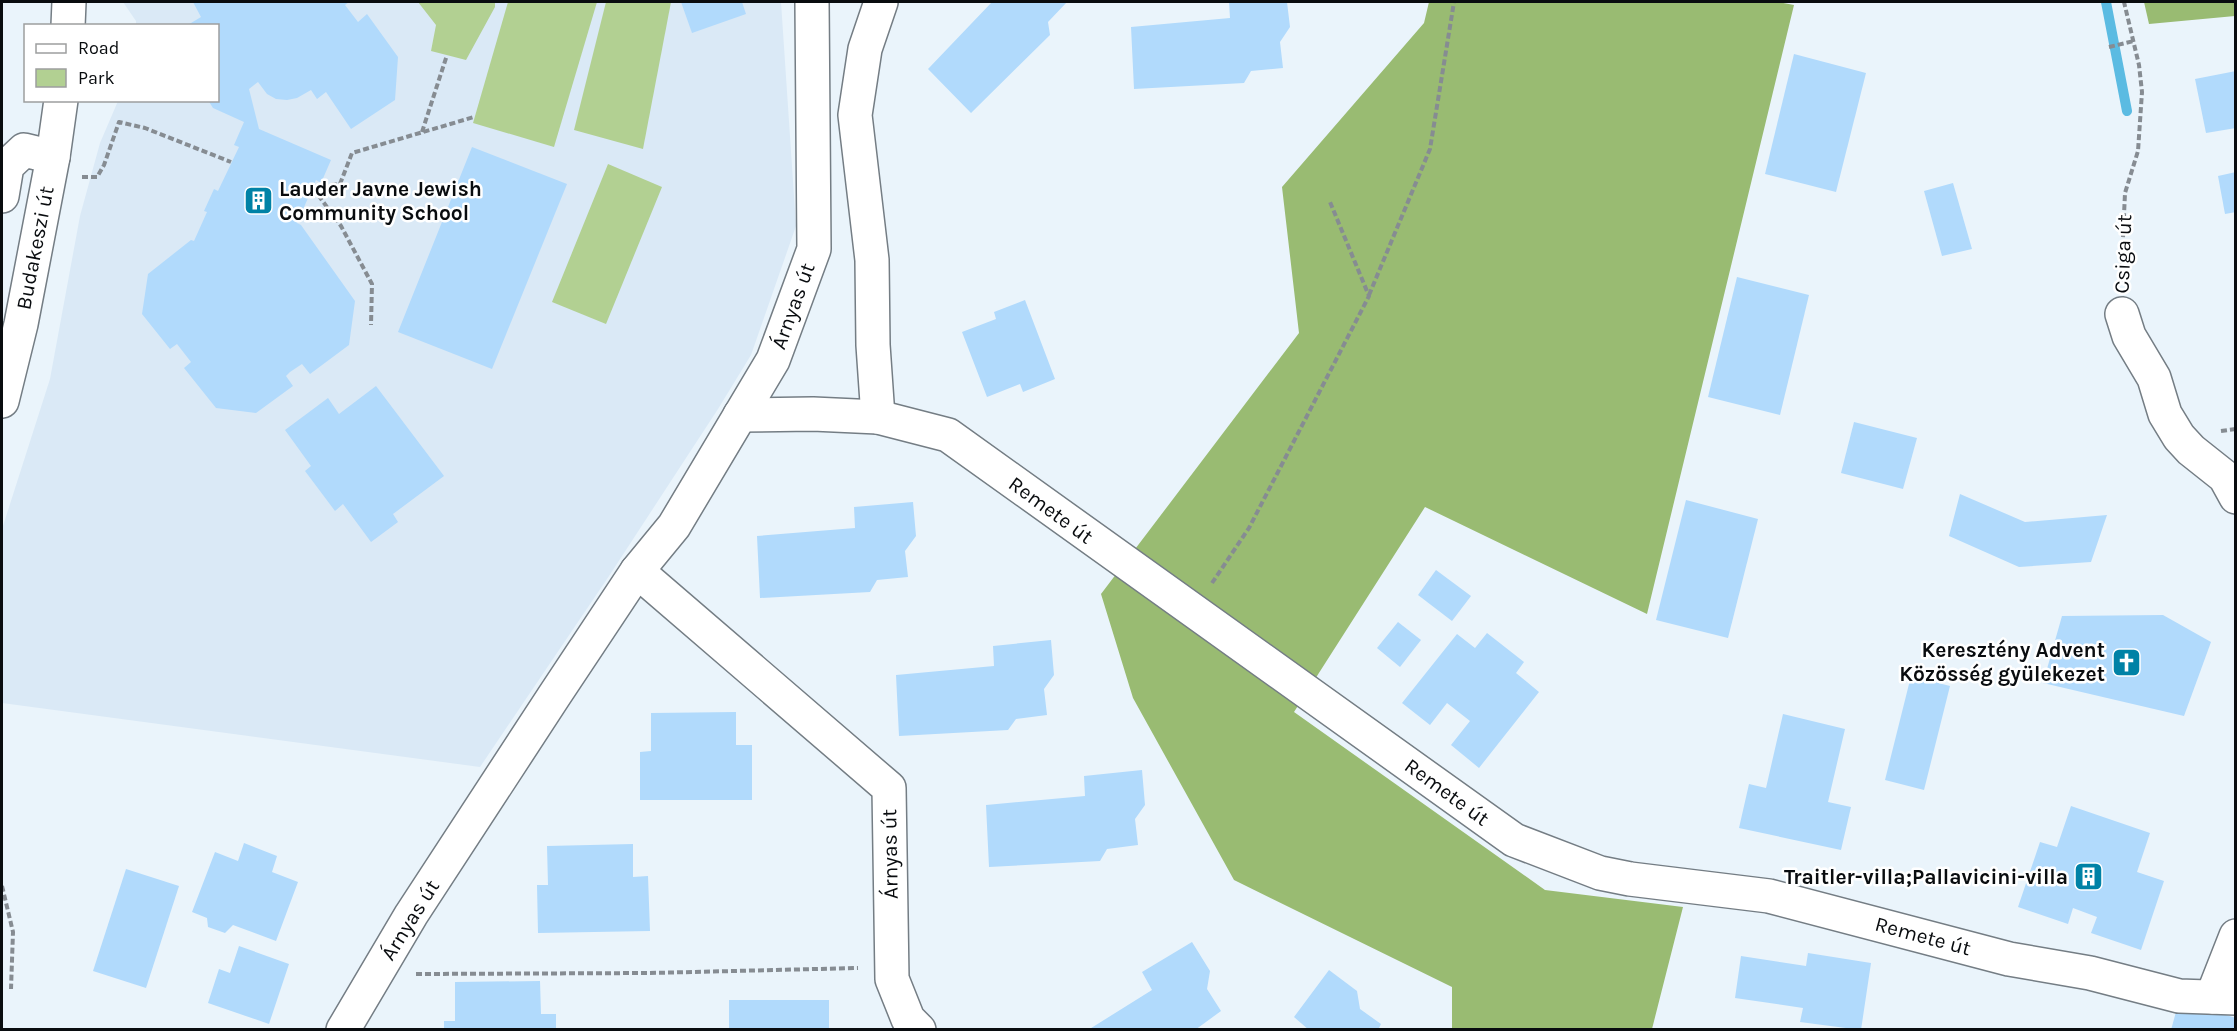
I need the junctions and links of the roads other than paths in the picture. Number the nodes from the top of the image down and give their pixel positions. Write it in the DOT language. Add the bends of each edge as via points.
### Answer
graph roads {
  1 [pos="69,2"];
  2 [pos="812,2"];
  3 [pos="881,2"];
  4 [pos="68,24"];
  5 [pos="61,102"];
  6 [pos="53,157"];
  7 [pos="2,196"];
  8 [pos="2122,314"];
  9 [pos="4,382"];
  10 [pos="740,415"];
  11 [pos="878,417"];
  12 [pos="2230,487"];
  13 [pos="637,571"];
  14 [pos="2235,936"];
  15 [pos="2224,997"];
  16 [pos="343,1029"];
  17 [pos="919,1029"];
  1 -- 4 [label="street"];
  2 -- 10 [label="street, Árnyas út" via="814,249 773,360"];
  3 -- 11 [label="street" via="865,50 855,115 872,260"];
  5 -- 6 [label="street, Budakeszi út"];
  6 -- 7 [label="street, Budakeszi út" via="24,150 7,166"];
  6 -- 9 [label="street, Budakeszi út"];
  8 -- 12 [label="street, Csiga út" via="2129,336 2154,378 2165,414 2179,437"];
  10 -- 11 [label="street, Remete út"];
  10 -- 13 [label="street, Árnyas út" via="674,526"];
  11 -- 15 [label="street, Remete út" via="948,435 1514,840 1600,873 1769,896 2009,959 2090,973 2179,996"];
  13 -- 16 [label="street, Árnyas út" via="411,915"];
  13 -- 17 [label="street, Árnyas út" via="889,788 892,978 908,1019"];
  14 -- 15 [label="street"];
}
